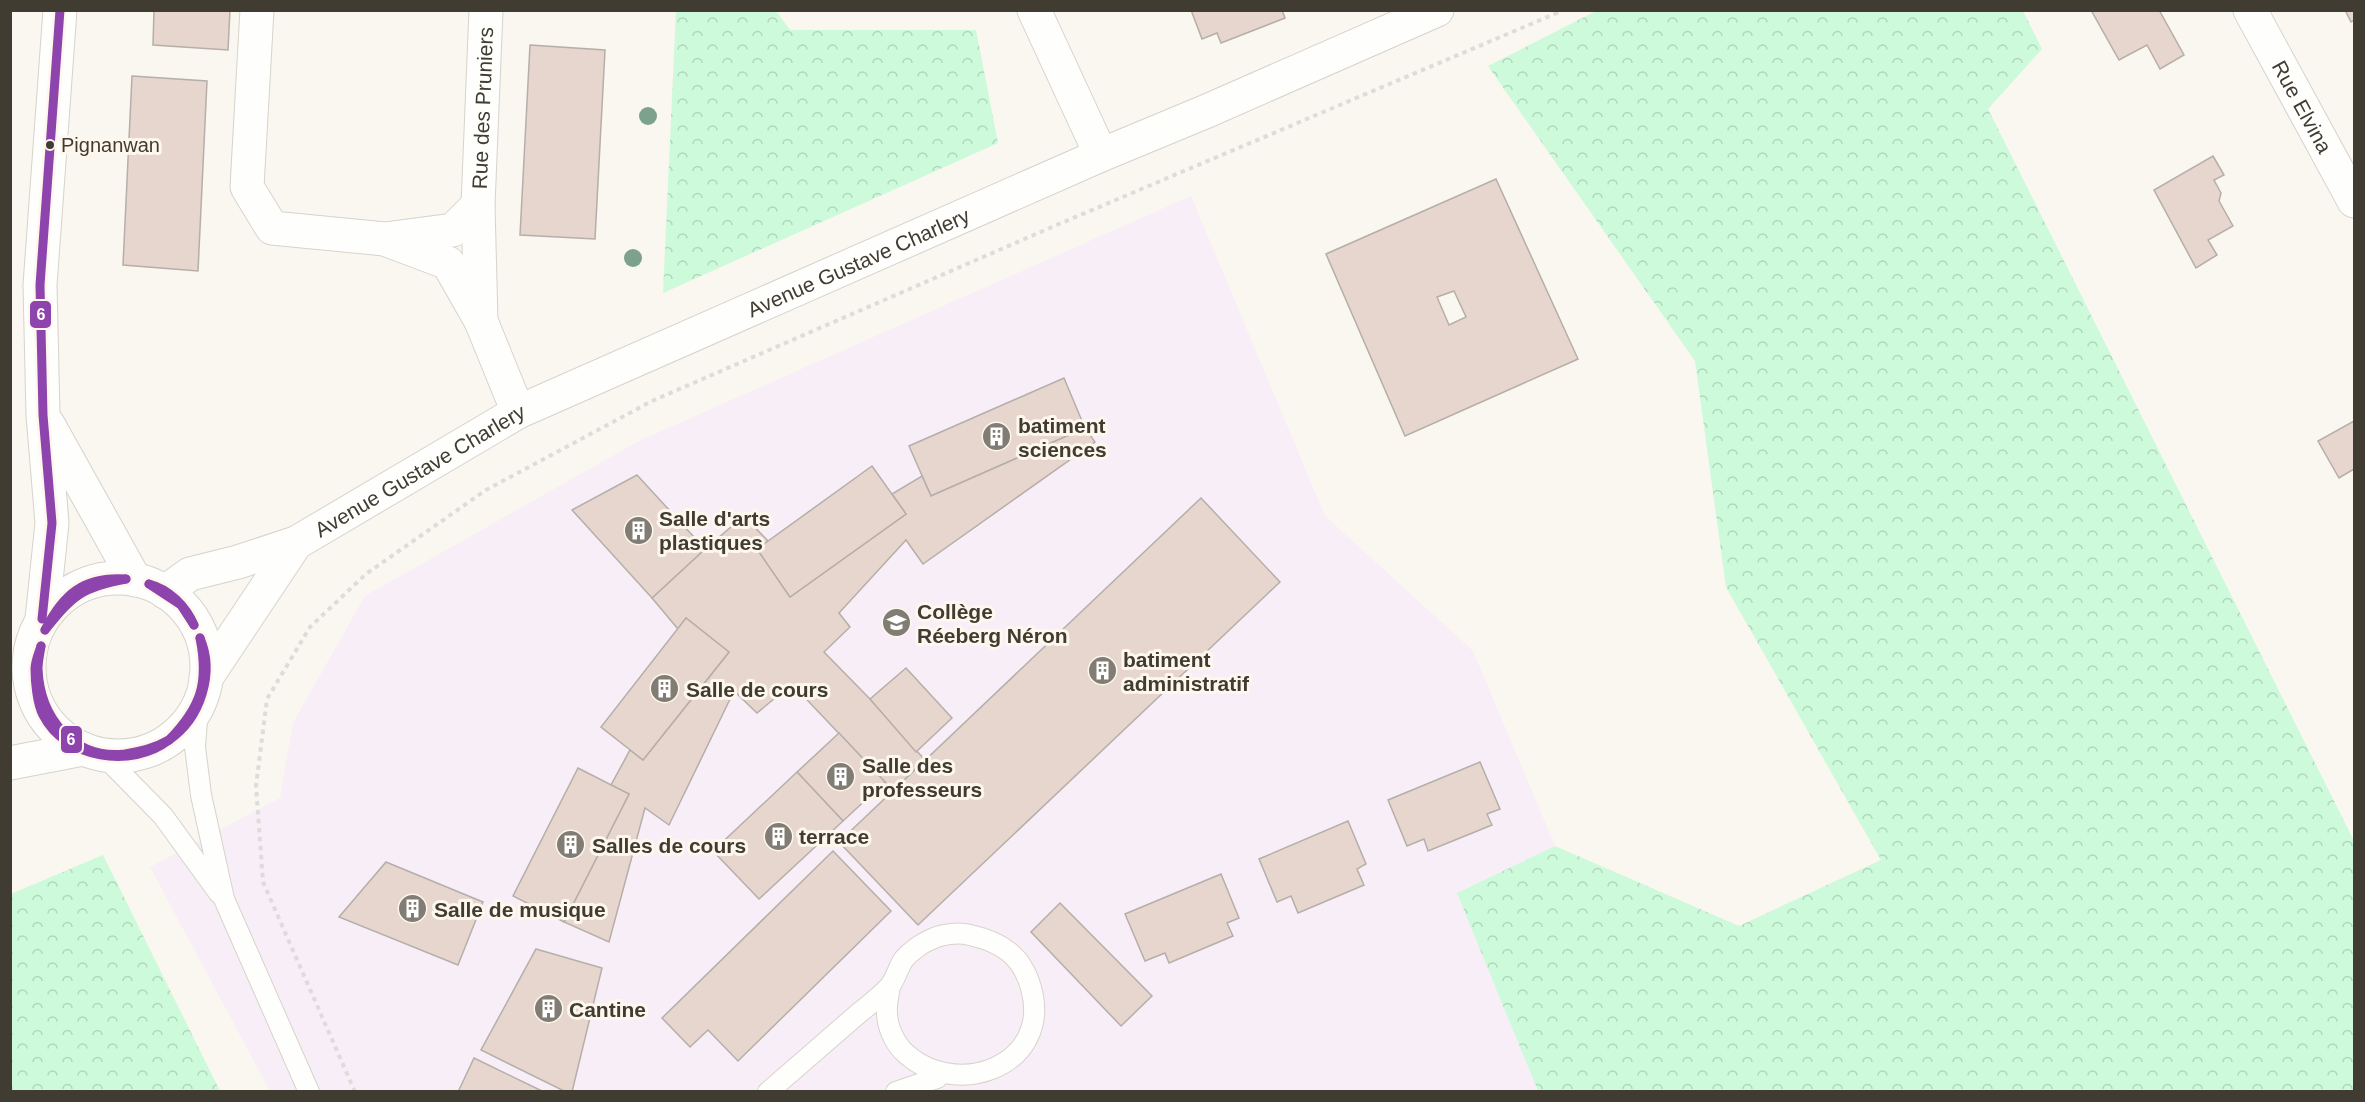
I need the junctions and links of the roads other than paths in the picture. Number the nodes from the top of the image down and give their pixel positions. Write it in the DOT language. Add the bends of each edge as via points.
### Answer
graph roads {
  1 [pos="60,10"];
  2 [pos="257,10"];
  3 [pos="486,10"];
  4 [pos="1034,10"];
  5 [pos="1437,10"];
  6 [pos="2250,10"];
  7 [pos="1101,155"];
  8 [pos="2355,201"];
  9 [pos="478,205"];
  10 [pos="385,239"];
  11 [pos="481,321"];
  12 [pos="518,412"];
  13 [pos="43,415"];
  14 [pos="296,543"];
  15 [pos="150,586"];
  16 [pos="42,619"];
  17 [pos="20,678"];
  18 [pos="202,692"];
  19 [pos="93,753"];
  20 [pos="10,763"];
  21 [pos="224,899"];
  22 [pos="890,986"];
  23 [pos="936,1078"];
  24 [pos="309,1092"];
  25 [pos="768,1092"];
  26 [pos="896,1092"];
  1 -- 13 [label="street" via="40,285"];
  2 -- 10 [label="street, Rue des Pruniers" via="248,187 272,228"];
  3 -- 9 [label="street, Rue des Pruniers"];
  4 -- 7 [label="street"];
  5 -- 7 [label="street, Avenue Gustave Charlery"];
  6 -- 8 [label="street, Rue Elvina"];
  7 -- 12 [label="street, Avenue Gustave Charlery"];
  9 -- 10 [label="street, Rue des Pruniers" via="453,230"];
  9 -- 11 [label="street, Rue des Pruniers"];
  10 -- 11 [label="street, Rue des Pruniers" via="448,263"];
  11 -- 12 [label="street, Rue des Pruniers"];
  12 -- 14 [label="street, Avenue Gustave Charlery"];
  13 -- 15 [label="street"];
  13 -- 16 [label="street" via="52,523"];
  14 -- 15 [label="street, Avenue Gustave Charlery"];
  14 -- 18 [label="street, Avenue Gustave Charlery"];
  15 -- 16 [label="street" via="108,578 82,585 60,599"];
  15 -- 18 [label="street" via="184,608 198,629 205,653"];
  16 -- 17 [label="street"];
  17 -- 19 [label="street" via="61,736"];
  18 -- 19 [label="street" via="181,730 159,747 132,756"];
  18 -- 21 [label="lane" via="195,747 201,795"];
  19 -- 20 [label="street"];
  19 -- 21 [label="lane" via="163,816"];
  21 -- 24 [label="lane"];
  22 -- 23 [label="lane" via="886,1014 894,1041 912,1064"];
  22 -- 23 [label="lane" via="905,958 930,939 961,932 992,940 1012,954 1027,975 1034,998 1033,1023 1024,1047 1007,1065 986,1077 961,1082"];
  22 -- 25 [label="lane"];
  23 -- 26 [label="lane"];
}
